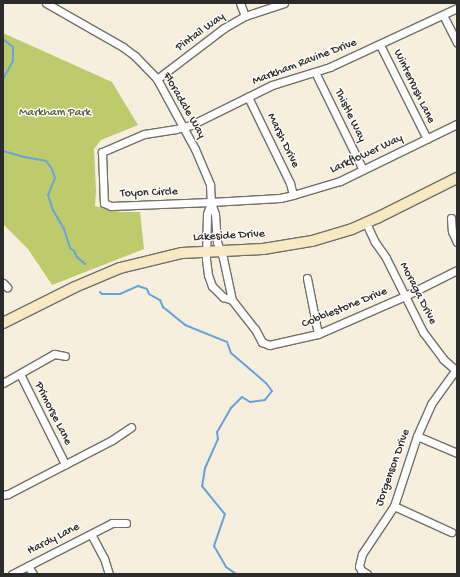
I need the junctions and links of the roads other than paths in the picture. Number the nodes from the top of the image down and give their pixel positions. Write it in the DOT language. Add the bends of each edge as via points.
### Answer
graph roads {
  1 [pos="46,3"];
  2 [pos="240,3"];
  3 [pos="284,3"];
  4 [pos="457,8"];
  5 [pos="443,15"];
  6 [pos="245,16"];
  7 [pos="457,43"];
  8 [pos="380,45"];
  9 [pos="315,72"];
  10 [pos="157,79"];
  11 [pos="248,97"];
  12 [pos="457,124"];
  13 [pos="184,127"];
  14 [pos="427,139"];
  15 [pos="363,170"];
  16 [pos="457,178"];
  17 [pos="293,195"];
  18 [pos="211,202"];
  19 [pos="451,218"];
  20 [pos="366,223"];
  21 [pos="457,242"];
  22 [pos="207,251"];
  23 [pos="219,251"];
  24 [pos="457,270"];
  25 [pos="307,278"];
  26 [pos="405,296"];
  27 [pos="232,300"];
  28 [pos="3,324"];
  29 [pos="318,334"];
  30 [pos="65,356"];
  31 [pos="456,369"];
  32 [pos="20,374"];
  33 [pos="3,383"];
  34 [pos="131,427"];
  35 [pos="417,436"];
  36 [pos="457,454"];
  37 [pos="65,464"];
  38 [pos="3,494"];
  39 [pos="394,506"];
  40 [pos="126,523"];
  41 [pos="451,532"];
  42 [pos="91,534"];
  43 [pos="28,566"];
  44 [pos="12,574"];
  45 [pos="33,574"];
  46 [pos="109,574"];
  47 [pos="367,574"];
  1 -- 10 [label="street, Floradale Way" via="123,47"];
  2 -- 6 [label="street"];
  3 -- 6 [label="street, Pintail Way"];
  4 -- 5 [label="street, Markham Ravine Drive"];
  5 -- 7 [label="street"];
  5 -- 8 [label="street, Markham Ravine Drive"];
  6 -- 10 [label="street, Pintail Way" via="224,28"];
  8 -- 9 [label="street, Markham Ravine Drive"];
  8 -- 14 [label="street, Winterrush Lane"];
  9 -- 11 [label="street, Markham Ravine Drive" via="281,82"];
  9 -- 15 [label="street, Thistle Way"];
  10 -- 13 [label="street, Floradale Way"];
  11 -- 13 [label="street, Markham Ravine Drive"];
  11 -- 17 [label="street, Marsh Drive" via="290,183"];
  12 -- 14 [label="street, Larkflower Way"];
  13 -- 18 [label="street, Floradale Way" via="210,185"];
  13 -- 18 [label="street, Toyon Circle" via="144,134 102,152 104,203 111,206"];
  14 -- 15 [label="street, Larkflower Way"];
  15 -- 17 [label="street, Larkflower Way" via="340,182"];
  16 -- 20 [label="street, Lakeside Drive"];
  17 -- 18 [label="street, Larkflower Way"];
  18 -- 22 [label="street, Floradale Way" via="207,214"];
  18 -- 23 [label="street, Floradale Way" via="215,214"];
  19 -- 21 [label="street" via="452,231"];
  20 -- 23 [label="street, Lakeside Drive" via="295,245"];
  20 -- 26 [label="street, Moraga Drive"];
  22 -- 23 [label="street, Lakeside Drive"];
  22 -- 27 [label="street, Cobblestone Drive" via="210,280 223,297"];
  22 -- 28 [label="street, Lakeside Drive" via="173,255 120,268 75,287"];
  23 -- 27 [label="street, Cobblestone Drive" via="223,258"];
  24 -- 26 [label="street, Cobblestone Drive"];
  25 -- 29 [label="street"];
  26 -- 29 [label="street, Cobblestone Drive"];
  26 -- 31 [label="street, Moraga Drive" via="432,345"];
  27 -- 29 [label="street, Cobblestone Drive" via="255,328 262,342 269,345"];
  30 -- 32 [label="street" via="54,354"];
  31 -- 35 [label="street, Jorgenson Drive" via="431,404"];
  32 -- 33 [label="street"];
  32 -- 37 [label="street, Primorse Lane"];
  34 -- 37 [label="street" via="112,440"];
  35 -- 36 [label="street"];
  35 -- 39 [label="street, Jorgenson Drive"];
  37 -- 38 [label="street" via="8,494"];
  39 -- 41 [label="street"];
  39 -- 47 [label="street, Jorgenson Drive" via="362,554 359,566"];
  40 -- 42 [label="street, Hardy Lane" via="112,523"];
  42 -- 43 [label="street, Hardy Lane"];
  42 -- 46 [label="street" via="104,558"];
  43 -- 44 [label="street, Hardy Lane"];
  43 -- 45 [label="street"];
}
